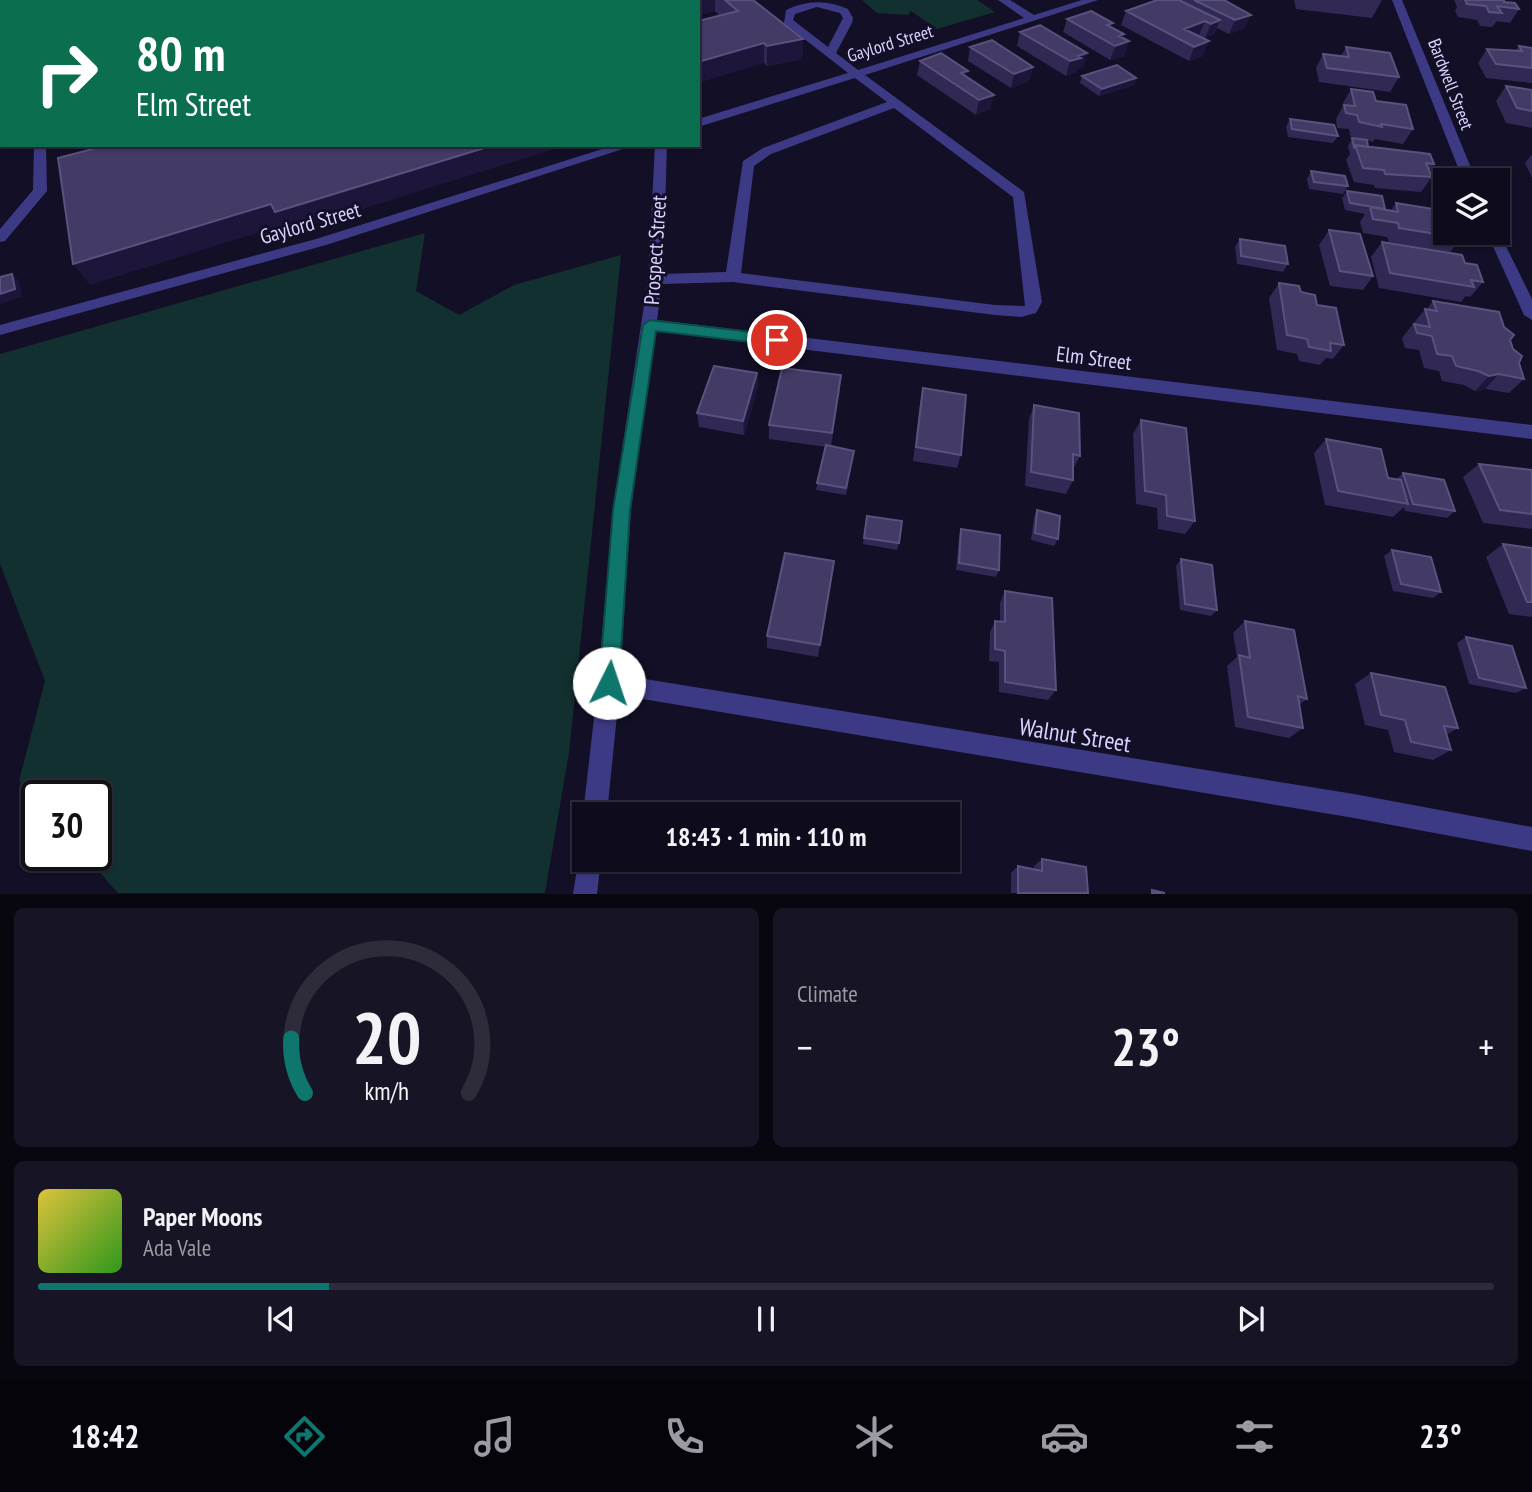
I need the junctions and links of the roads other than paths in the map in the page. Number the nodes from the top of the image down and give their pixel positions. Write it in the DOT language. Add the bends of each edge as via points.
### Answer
graph roads {
  1 [pos="1003,0"];
  2 [pos="1093,0"];
  3 [pos="1397,0"];
  4 [pos="1033,19"];
  5 [pos="830,53"];
  6 [pos="855,74"];
  7 [pos="896,103"];
  8 [pos="700,122"];
  9 [pos="40,147"];
  10 [pos="623,147"];
  11 [pos="661,147"];
  12 [pos="1465,168"];
  13 [pos="0,238"];
  14 [pos="1499,245"];
  15 [pos="733,277"];
  16 [pos="654,279"];
  17 [pos="1532,316"];
  18 [pos="650,325"];
  19 [pos="0,330"];
  20 [pos="1532,432"];
  21 [pos="609,683"];
  22 [pos="595,802"];
  23 [pos="1532,839"];
  24 [pos="588,872"];
  25 [pos="585,894"];
  1 -- 4 [label="street"];
  2 -- 4 [label="street, Gaylord Street"];
  3 -- 12 [label="street, Bardwell Street"];
  4 -- 6 [label="street, Gaylord Street"];
  5 -- 5 [label="street" via="788,21 790,12 815,4 844,11 847,23"];
  5 -- 6 [label="street"];
  6 -- 7 [label="street"];
  6 -- 8 [label="street, Gaylord Street"];
  7 -- 15 [label="street" via="767,151 748,164"];
  7 -- 15 [label="street" via="1019,195 1034,302 1031,309 995,310"];
  9 -- 13 [label="street" via="40,191"];
  10 -- 19 [label="street, Gaylord Street" via="321,243"];
  11 -- 16 [label="street, Prospect Street"];
  14 -- 17 [label="street"];
  15 -- 16 [label="street"];
  16 -- 18 [label="street, Prospect Street"];
  18 -- 20 [label="street, Elm Street"];
  18 -- 21 [label="street, Prospect Street" via="622,510"];
  21 -- 22 [label="street, Prospect Street"];
  21 -- 23 [label="street, Walnut Street"];
  24 -- 25 [label="street"];
}
